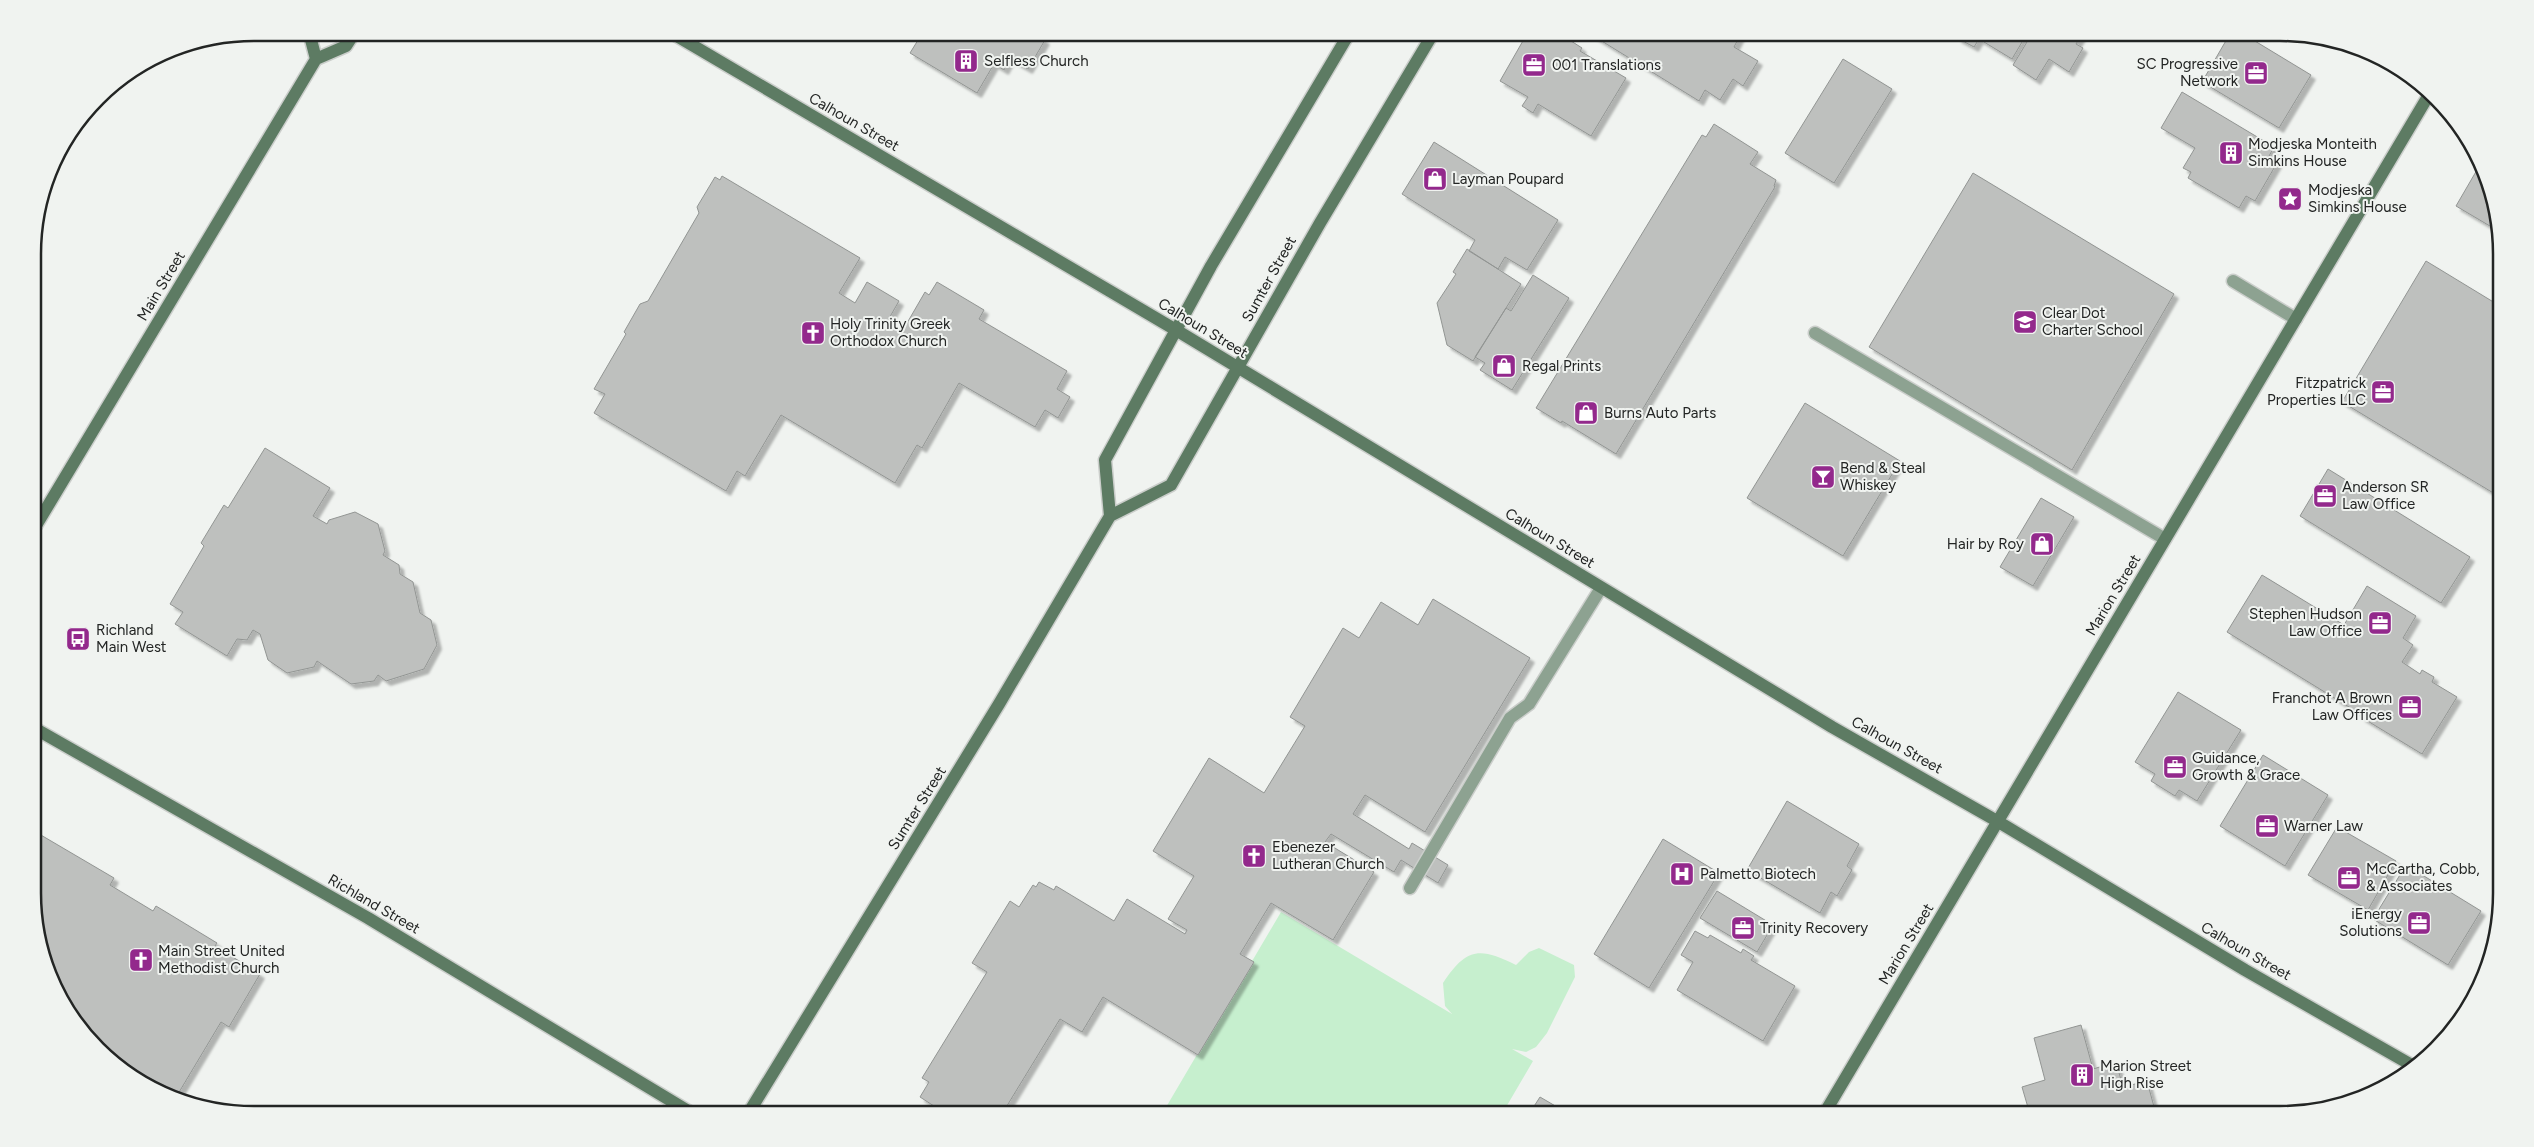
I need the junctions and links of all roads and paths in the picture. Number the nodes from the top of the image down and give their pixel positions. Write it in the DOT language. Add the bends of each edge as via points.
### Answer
graph roads {
  1 [pos="311,41"];
  2 [pos="349,41"];
  3 [pos="685,41"];
  4 [pos="1345,41"];
  5 [pos="1429,41"];
  6 [pos="316,59"];
  7 [pos="2426,100"];
  8 [pos="2233,281"];
  9 [pos="2296,319"];
  10 [pos="1176,330"];
  11 [pos="1815,333"];
  12 [pos="1239,368"];
  13 [pos="1110,516"];
  14 [pos="41,517"];
  15 [pos="2165,539"];
  16 [pos="1601,588"];
  17 [pos="41,732"];
  18 [pos="1998,821"];
  19 [pos="1410,888"];
  20 [pos="2408,1063"];
  21 [pos="680,1106"];
  22 [pos="753,1106"];
  23 [pos="1829,1106"];
  1 -- 6 [label="street"];
  2 -- 6 [label="street" via="346,46"];
  3 -- 10 [label="street, Calhoun Street"];
  4 -- 10 [label="street"];
  5 -- 12 [label="street, Sumter Street" via="1315,231"];
  6 -- 14 [label="street, Main Street"];
  7 -- 9 [label="street, Marion Street"];
  8 -- 9 [label="lane"];
  9 -- 15 [label="street, Marion Street"];
  10 -- 12 [label="street, Calhoun Street"];
  10 -- 13 [label="street" via="1105,460"];
  11 -- 15 [label="lane"];
  12 -- 13 [label="street, Sumter Street" via="1171,485"];
  12 -- 16 [label="street, Calhoun Street"];
  13 -- 22 [label="street, Sumter Street"];
  15 -- 18 [label="street, Marion Street"];
  16 -- 18 [label="street, Calhoun Street" via="1832,727"];
  16 -- 19 [label="lane" via="1529,704 1510,718"];
  17 -- 21 [label="street, Richland Street" via="368,918"];
  18 -- 20 [label="street, Calhoun Street" via="2245,970"];
  18 -- 23 [label="street, Marion Street"];
}
